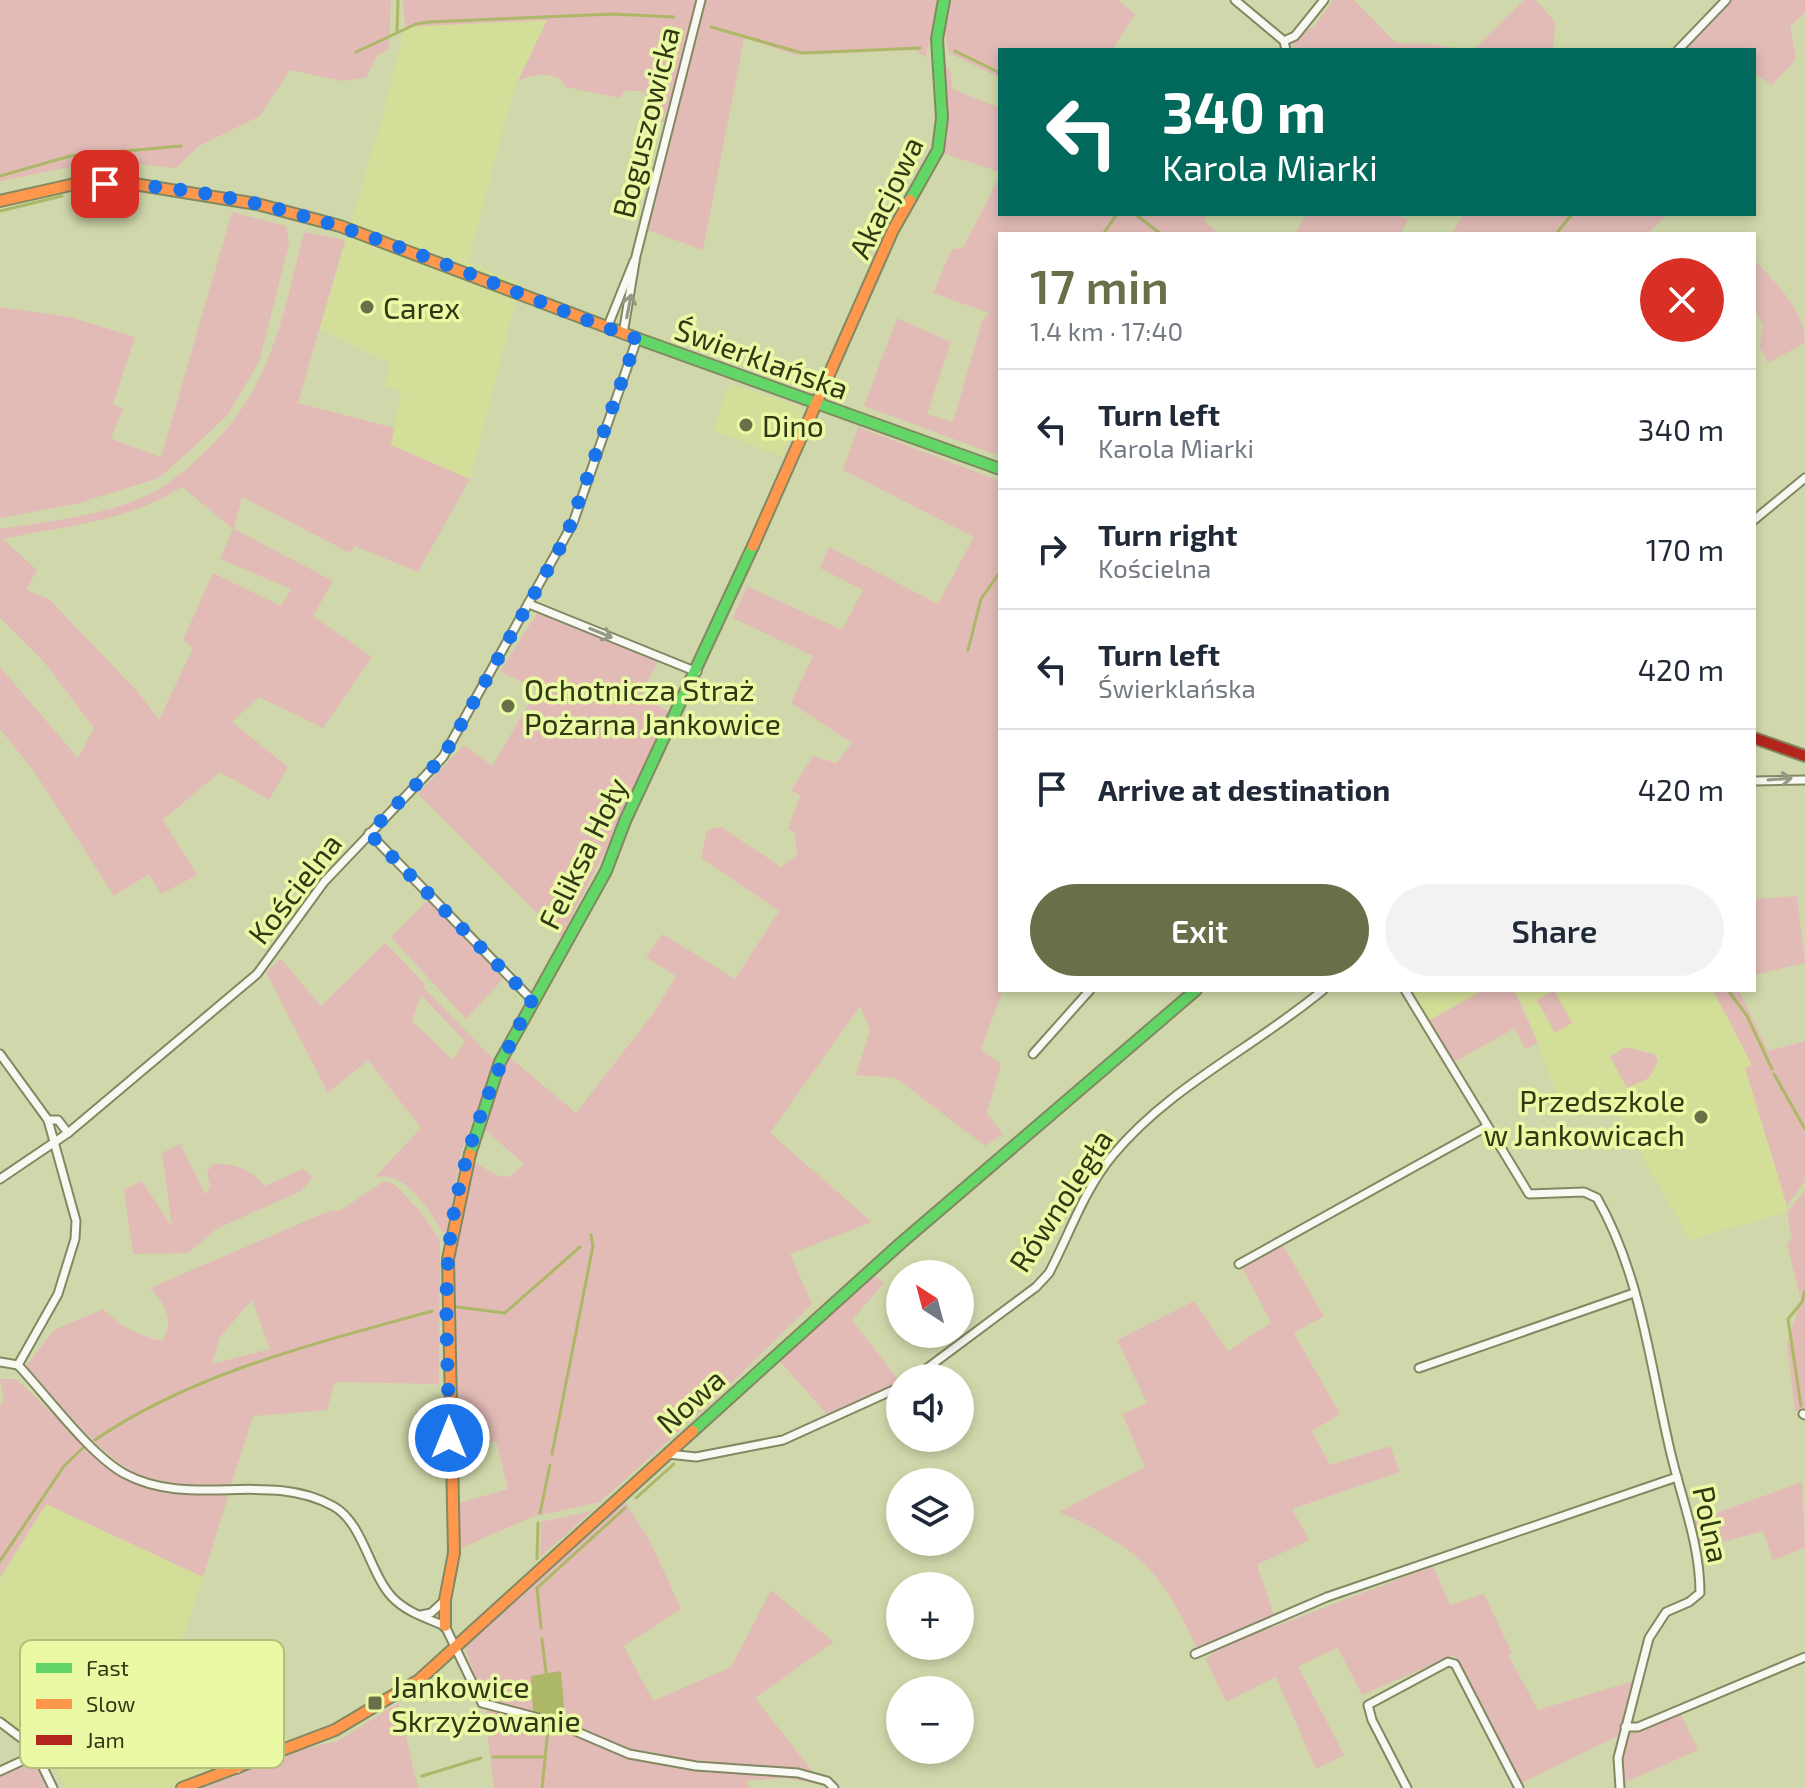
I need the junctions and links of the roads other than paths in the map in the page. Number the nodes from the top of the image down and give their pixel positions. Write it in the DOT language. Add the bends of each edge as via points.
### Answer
graph roads {
  1 [pos="701,0"];
  2 [pos="944,0"];
  3 [pos="1235,0"];
  4 [pos="1324,0"];
  5 [pos="1726,0"];
  6 [pos="1285,46"];
  7 [pos="1680,48"];
  8 [pos="0,201"];
  9 [pos="636,256"];
  10 [pos="607,328"];
  11 [pos="623,334"];
  12 [pos="637,339"];
  13 [pos="815,403"];
  14 [pos="998,468"];
  15 [pos="1805,478"];
  16 [pos="1756,518"];
  17 [pos="529,604"];
  18 [pos="697,672"];
  19 [pos="1756,739"];
  20 [pos="1805,756"];
  21 [pos="1805,780"];
  22 [pos="1756,781"];
  23 [pos="369,833"];
  24 [pos="1088,992"];
  25 [pos="1194,992"];
  26 [pos="1321,992"];
  27 [pos="1406,992"];
  28 [pos="532,1000"];
  29 [pos="0,1054"];
  30 [pos="1033,1054"];
  31 [pos="48,1120"];
  32 [pos="1486,1127"];
  33 [pos="68,1133"];
  34 [pos="56,1142"];
  35 [pos="0,1179"];
  36 [pos="1239,1264"];
  37 [pos="1634,1293"];
  38 [pos="0,1362"];
  39 [pos="932,1364"];
  40 [pos="18,1365"];
  41 [pos="1419,1368"];
  42 [pos="886,1393"];
  43 [pos="665,1454"];
  44 [pos="1677,1477"];
  45 [pos="445,1600"];
  46 [pos="419,1615"];
  47 [pos="445,1626"];
  48 [pos="458,1646"];
  49 [pos="1195,1654"];
  50 [pos="1805,1657"];
  51 [pos="0,1722"];
  52 [pos="1625,1727"];
  53 [pos="20,1735"];
  54 [pos="284,1752"];
  55 [pos="20,1764"];
  56 [pos="45,1768"];
  57 [pos="238,1769"];
  58 [pos="0,1771"];
  59 [pos="53,1788"];
  60 [pos="182,1788"];
  61 [pos="834,1788"];
  62 [pos="1407,1788"];
  63 [pos="1519,1788"];
  64 [pos="1620,1788"];
  1 -- 9 [label="street, Boguszowicka"];
  2 -- 13 [label="street, Akacjowa" via="937,39 941,141 893,230"];
  3 -- 6 [label="street"];
  4 -- 6 [label="street"];
  5 -- 7 [label="street"];
  8 -- 10 [label="street, Świerklańska" via="75,184 134,184 257,204 340,226"];
  9 -- 10 [label="street, Boguszowicka"];
  11 -- 9 [label="street, Boguszowicka, one-way"];
  10 -- 11 [label="street, Świerklańska"];
  11 -- 12 [label="street, Świerklańska"];
  12 -- 13 [label="street, Świerklańska"];
  12 -- 17 [label="street, Kościelna" via="573,523"];
  13 -- 14 [label="street, Świerklańska"];
  13 -- 18 [label="street, Feliksa Hoły"];
  15 -- 16 [label="street"];
  17 -- 18 [label="street, one-way"];
  17 -- 23 [label="street, Kościelna" via="443,757"];
  18 -- 28 [label="street, Feliksa Hoły" via="606,871"];
  19 -- 20 [label="street"];
  22 -- 21 [label="street, one-way"];
  23 -- 28 [label="street"];
  23 -- 33 [label="street, Kościelna" via="324,882 257,974"];
  24 -- 30 [label="street"];
  25 -- 43 [label="street, Nowa" via="1018,1140"];
  26 -- 39 [label="street, Równoległa" via="1152,1114 1104,1166 1043,1280"];
  27 -- 32 [label="street, Polna"];
  28 -- 45 [label="street, Feliksa Hoły" via="500,1062 468,1158 448,1259 454,1553"];
  29 -- 31 [label="street"];
  31 -- 33 [label="street" via="58,1120"];
  31 -- 34 [label="street"];
  32 -- 36 [label="street"];
  32 -- 37 [label="street, Polna" via="1529,1194 1584,1192 1597,1198"];
  33 -- 34 [label="street, Kościelna"];
  34 -- 35 [label="street, Kościelna"];
  34 -- 40 [label="street" via="74,1202 75,1239 58,1294"];
  37 -- 41 [label="street"];
  37 -- 44 [label="street, Polna"];
  38 -- 40 [label="street"];
  40 -- 46 [label="street" via="105,1460 146,1483 174,1489 279,1490 336,1507 392,1597"];
  42 -- 43 [label="street" via="783,1440 696,1457"];
  43 -- 48 [label="street, Nowa"];
  44 -- 49 [label="street" via="1327,1597"];
  44 -- 52 [label="street, Polna" via="1691,1523 1700,1593 1654,1625"];
  45 -- 46 [label="street" via="431,1613"];
  45 -- 47 [label="street, Feliksa Hoły"];
  46 -- 47 [label="street"];
  47 -- 48 [label="street"];
  48 -- 54 [label="street, Nowa" via="363,1718"];
  48 -- 61 [label="street" via="477,1698 489,1706 554,1722 629,1754 696,1766 798,1773"];
  50 -- 52 [label="street" via="1638,1727"];
  51 -- 53 [label="street"];
  52 -- 64 [label="street, Polna" via="1618,1758"];
  55 -- 58 [label="street"];
  56 -- 59 [label="street"];
  57 -- 60 [label="street, Nowa"];
  62 -- 63 [label="street" via="1368,1705 1448,1662 1455,1664"];
}
